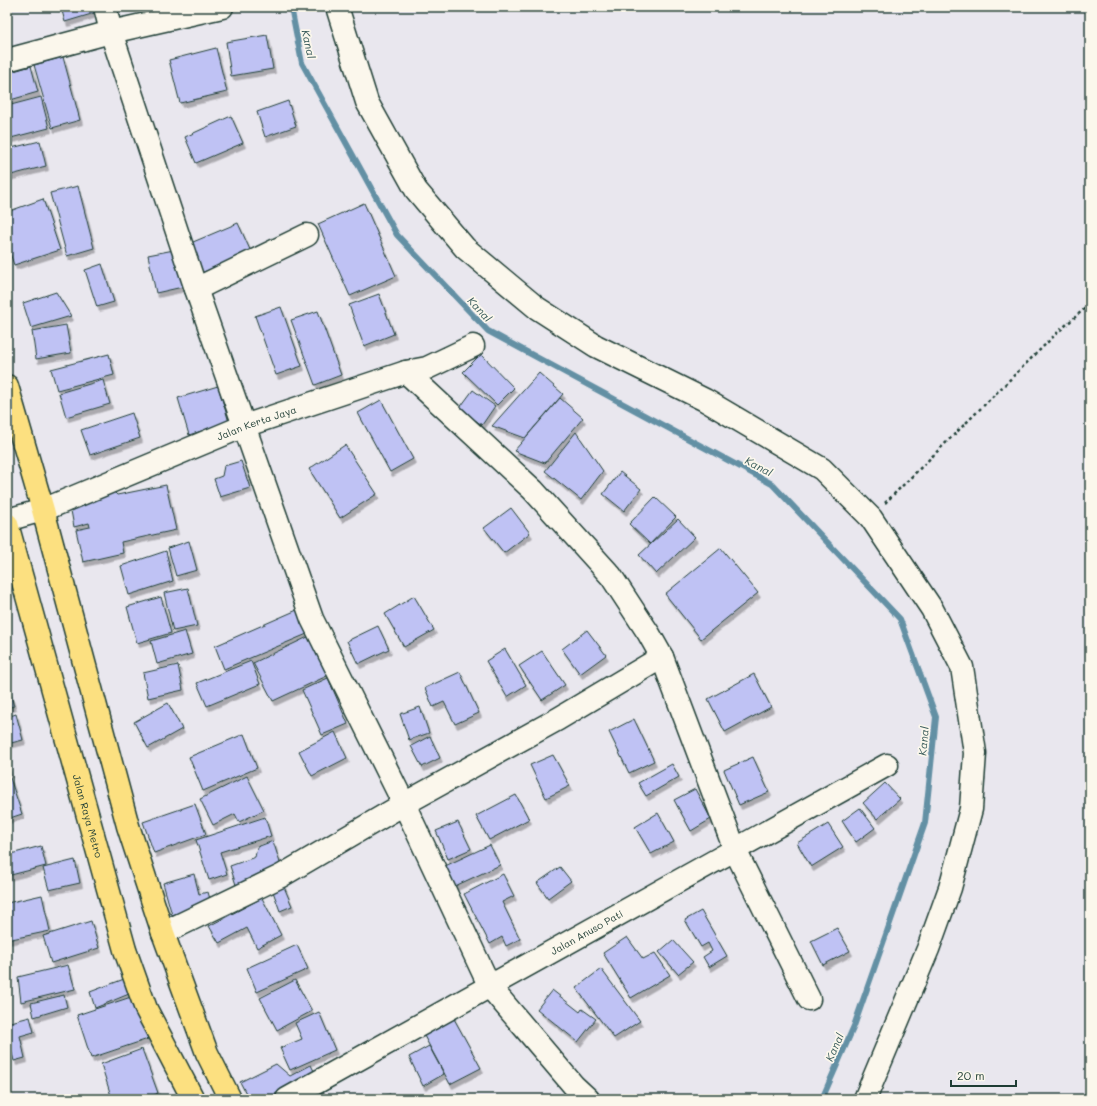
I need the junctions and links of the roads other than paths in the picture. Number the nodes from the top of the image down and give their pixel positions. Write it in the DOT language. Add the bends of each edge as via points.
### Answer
graph roads {
  1 [pos="104,7"];
  2 [pos="222,7"];
  3 [pos="337,7"];
  4 [pos="111,32"];
  5 [pos="7,60"];
  6 [pos="306,235"];
  7 [pos="196,289"];
  8 [pos="473,346"];
  9 [pos="406,372"];
  10 [pos="7,386"];
  11 [pos="244,426"];
  12 [pos="43,510"];
  13 [pos="7,520"];
  14 [pos="7,524"];
  15 [pos="662,657"];
  16 [pos="887,765"];
  17 [pos="404,804"];
  18 [pos="735,850"];
  19 [pos="163,933"];
  20 [pos="490,987"];
  21 [pos="809,1000"];
  22 [pos="192,1099"];
  23 [pos="230,1099"];
  24 [pos="287,1099"];
  25 [pos="588,1099"];
  26 [pos="865,1099"];
  1 -- 4 [label="street"];
  2 -- 4 [label="street"];
  3 -- 26 [label="street" via="366,102 416,190 465,248 537,308 596,346 705,400 822,469 871,518 932,609 962,667 975,753 971,809 950,888 928,949"];
  4 -- 5 [label="street"];
  4 -- 7 [label="street"];
  6 -- 7 [label="street"];
  7 -- 11 [label="street"];
  8 -- 9 [label="street, Jalan Kerta Jaya" via="427,368"];
  9 -- 11 [label="street, Jalan Kerta Jaya"];
  9 -- 15 [label="street" via="532,490 611,576"];
  10 -- 12 [label="highway"];
  11 -- 12 [label="street, Jalan Kerta Jaya"];
  11 -- 17 [label="street" via="312,619"];
  12 -- 13 [label="street, Jalan Kerta Jaya"];
  12 -- 19 [label="highway" via="128,826"];
  14 -- 22 [label="highway, Jalan Raya Metro" via="125,950 146,1009"];
  15 -- 17 [label="street" via="558,719"];
  15 -- 18 [label="street"];
  16 -- 18 [label="street, Jalan Anuso Pati"];
  17 -- 19 [label="street" via="281,876"];
  17 -- 20 [label="street"];
  18 -- 20 [label="street, Jalan Anuso Pati"];
  18 -- 21 [label="street"];
  19 -- 23 [label="highway" via="207,1053"];
  20 -- 24 [label="street, Jalan Anuso Pati"];
  20 -- 25 [label="street"];
}
